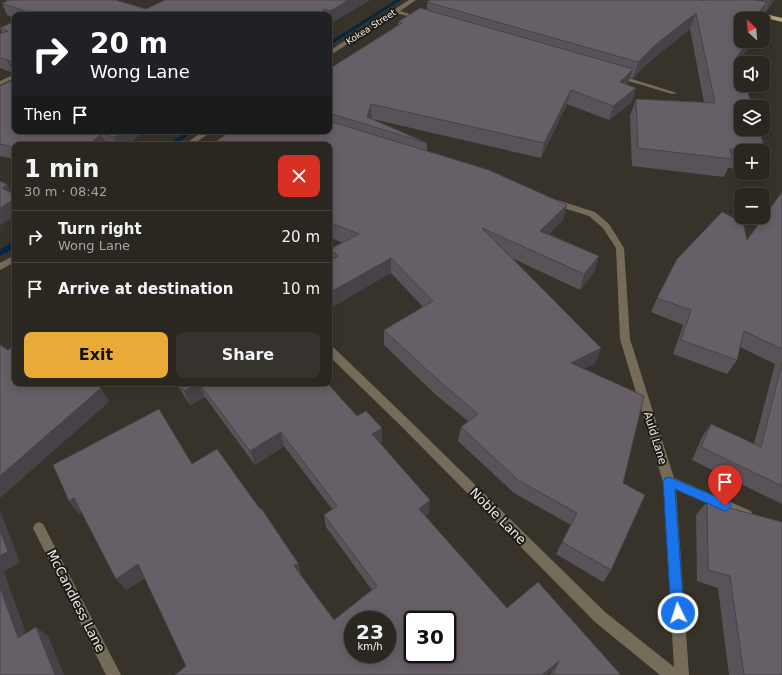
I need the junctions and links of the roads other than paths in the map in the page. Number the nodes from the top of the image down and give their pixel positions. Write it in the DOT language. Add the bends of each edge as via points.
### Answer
graph roads {
  1 [pos="413,0"];
  2 [pos="739,10"];
  3 [pos="395,11"];
  4 [pos="425,20"];
  5 [pos="782,20"];
  6 [pos="332,52"];
  7 [pos="614,75"];
  8 [pos="12,77"];
  9 [pos="0,83"];
  10 [pos="674,93"];
  11 [pos="204,134"];
  12 [pos="192,142"];
  13 [pos="547,200"];
  14 [pos="12,260"];
  15 [pos="0,267"];
  16 [pos="332,353"];
  17 [pos="669,482"];
  18 [pos="761,521"];
  19 [pos="39,528"];
  20 [pos="114,675"];
  21 [pos="672,675"];
  22 [pos="682,675"];
  1 -- 3 [label="street, Kokea Street"];
  2 -- 5 [label="main road"];
  3 -- 4 [label="street"];
  3 -- 6 [label="street, Kokea Street"];
  7 -- 10 [label="street"];
  8 -- 9 [label="street"];
  11 -- 12 [label="street"];
  13 -- 17 [label="street, Auld Lane" via="592,214 606,226 620,248 624,338"];
  14 -- 15 [label="street"];
  16 -- 21 [label="street, Noble Lane" via="600,617"];
  17 -- 18 [label="street"];
  17 -- 22 [label="street, Auld Lane"];
  19 -- 20 [label="street, McCandless Lane"];
}
